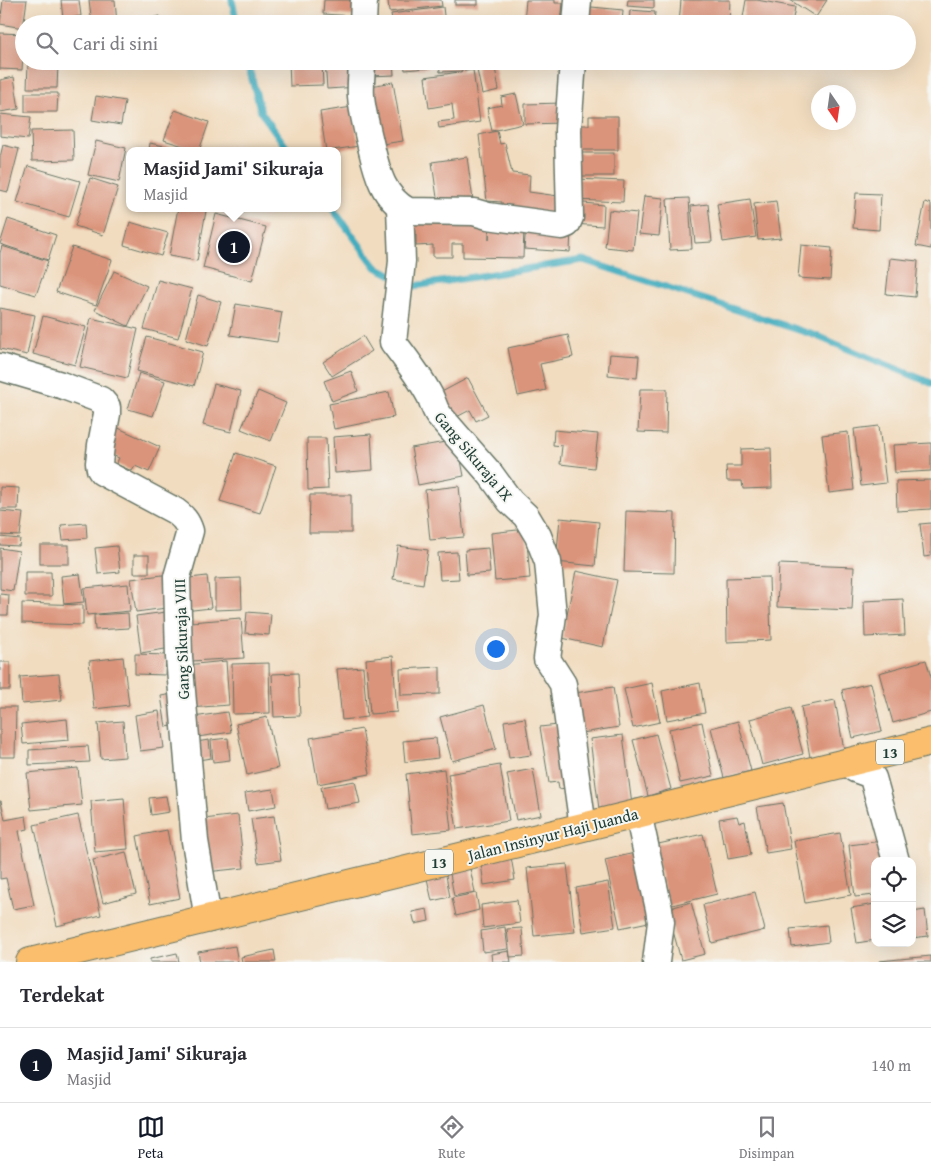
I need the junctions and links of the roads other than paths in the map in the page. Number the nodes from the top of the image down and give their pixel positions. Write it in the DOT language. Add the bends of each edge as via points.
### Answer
graph roads {
  1 [pos="364,0"];
  2 [pos="578,0"];
  3 [pos="363,15"];
  4 [pos="577,15"];
  5 [pos="361,70"];
  6 [pos="572,70"];
  7 [pos="400,207"];
  8 [pos="0,367"];
  9 [pos="931,742"];
  10 [pos="848,762"];
  11 [pos="638,814"];
  12 [pos="582,827"];
  13 [pos="895,857"];
  14 [pos="208,919"];
  15 [pos="30,962"];
  16 [pos="656,962"];
  1 -- 3 [label="street"];
  2 -- 4 [label="street"];
  5 -- 7 [label="street" via="362,109 379,178"];
  6 -- 7 [label="street" via="568,130 570,217 566,224 562,226 474,212 408,211"];
  7 -- 12 [label="street, Gang Sikuraja IX" via="402,261 393,342 422,382 438,414 526,516 538,536 548,562 553,615 547,659 563,684"];
  8 -- 14 [label="street, Gang Sikuraja VIII" via="101,400 108,414 100,445 102,472 175,511 188,524 190,531 177,577 179,657 195,841"];
  9 -- 10 [label="highway, Jalan Insinyur Haji Juanda / 13"];
  10 -- 11 [label="highway, Jalan Insinyur Haji Juanda / 13"];
  10 -- 13 [label="street" via="872,778"];
  11 -- 12 [label="highway, Jalan Insinyur Haji Juanda / 13"];
  11 -- 16 [label="street" via="661,922"];
  12 -- 14 [label="highway, Jalan Insinyur Haji Juanda / 13"];
  14 -- 15 [label="highway, Jalan Insinyur Haji Juanda / 13"];
}
